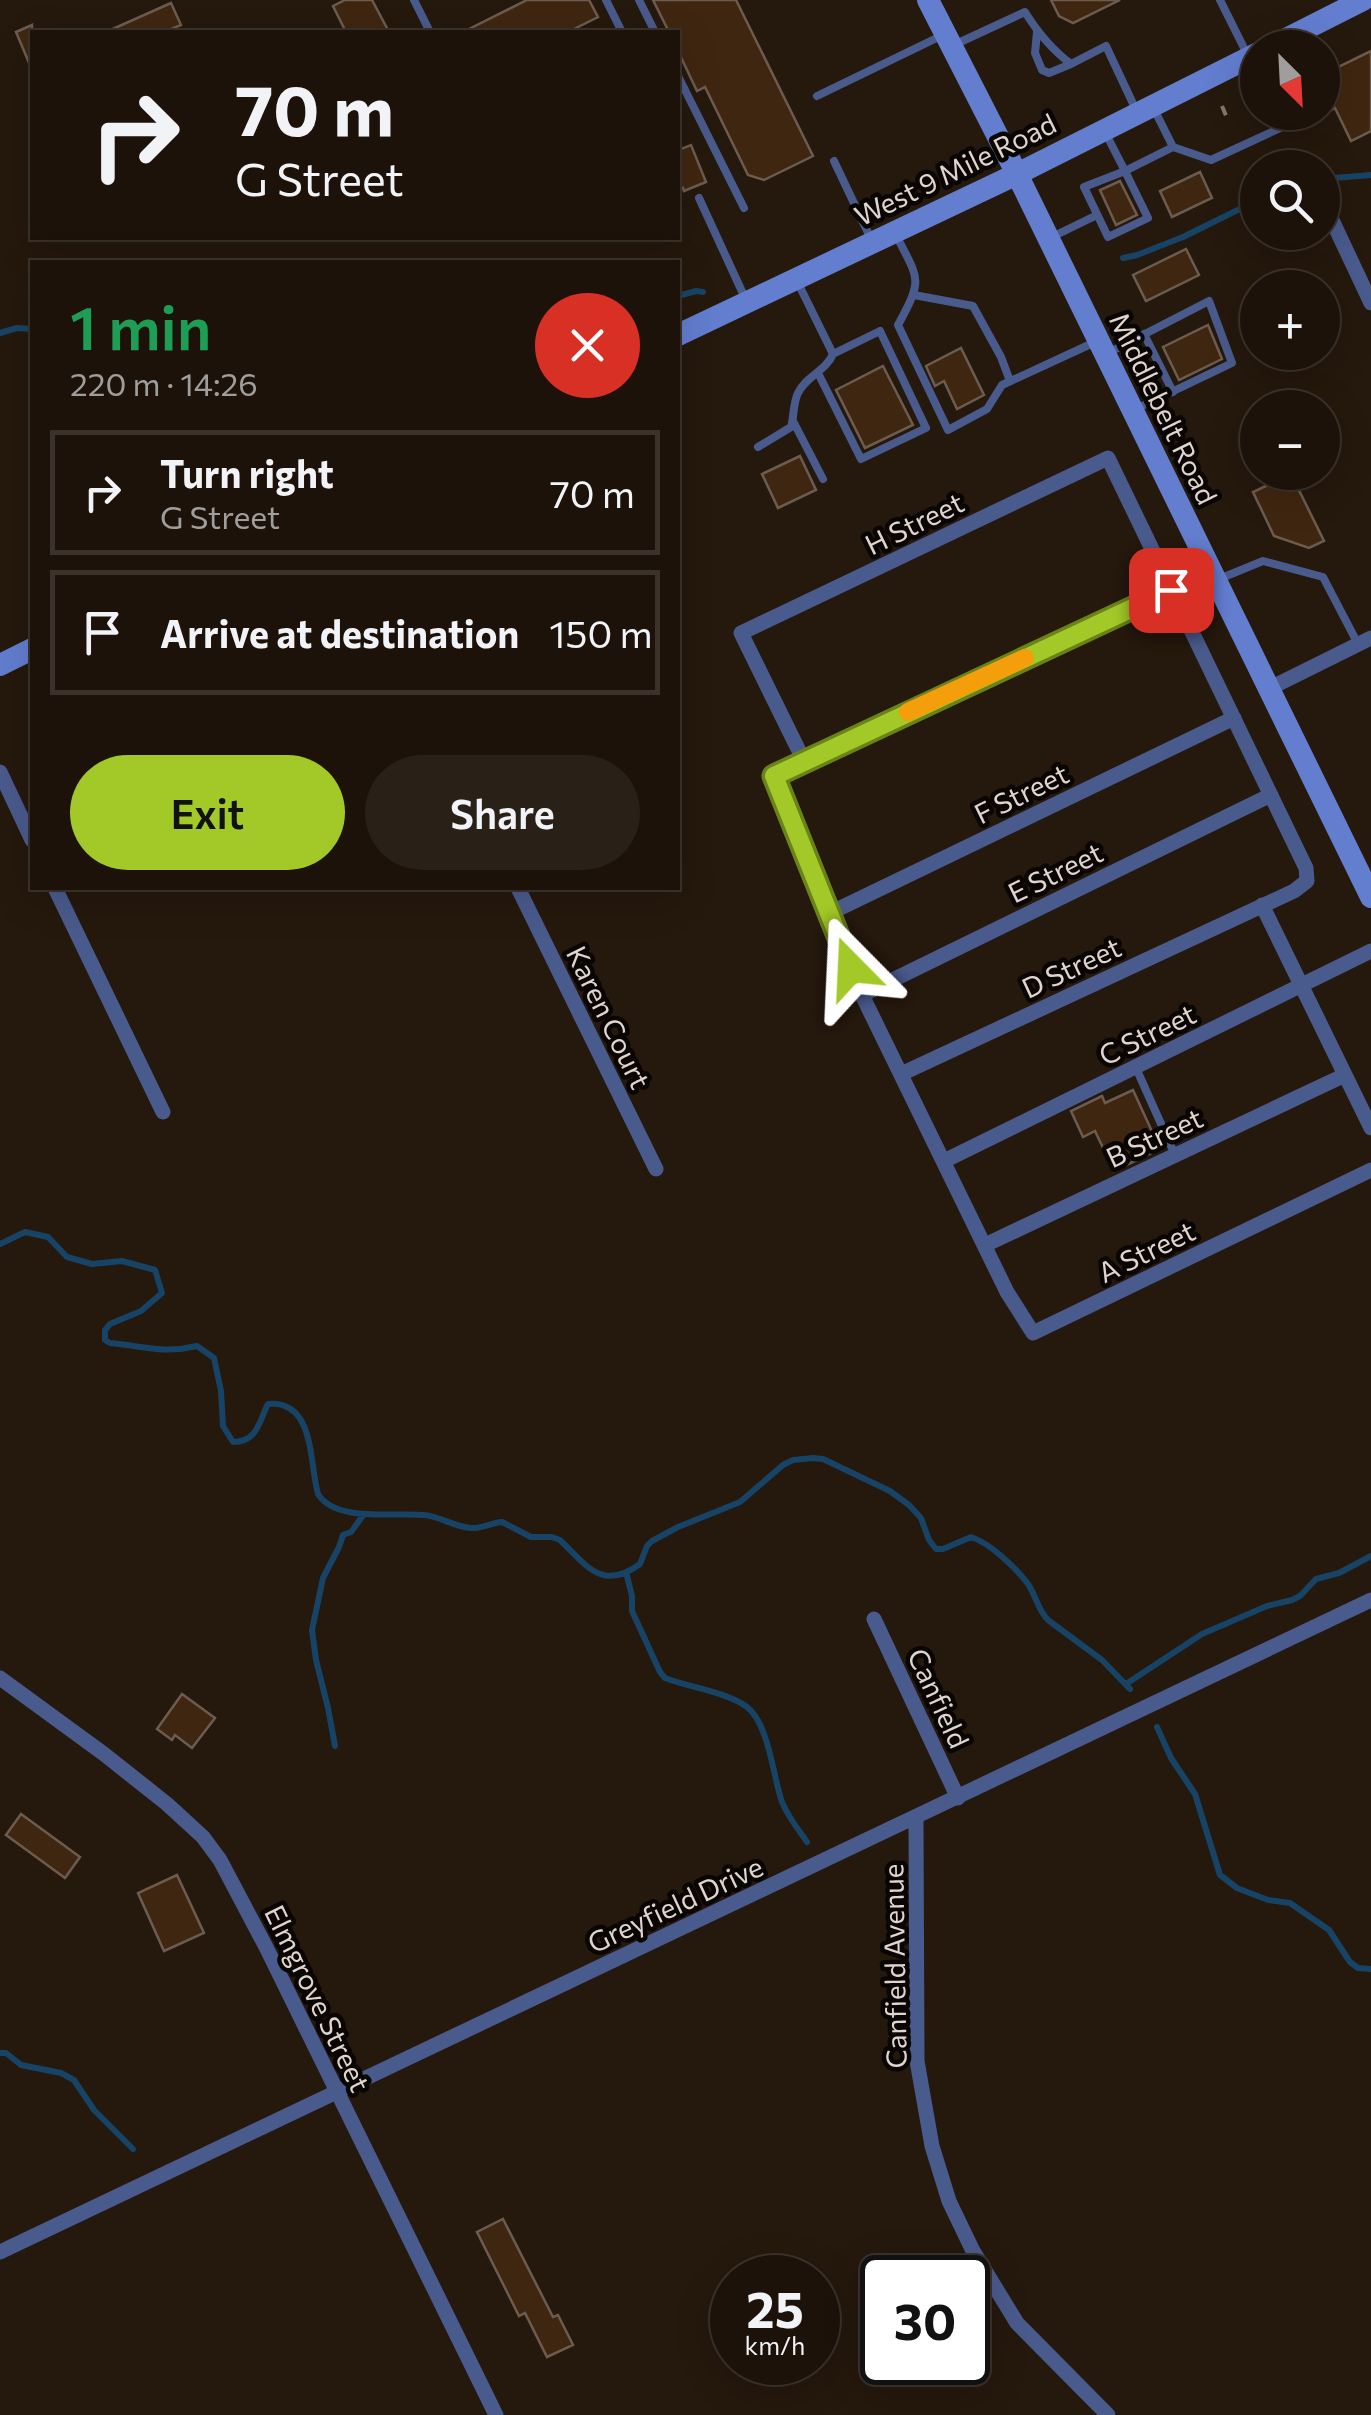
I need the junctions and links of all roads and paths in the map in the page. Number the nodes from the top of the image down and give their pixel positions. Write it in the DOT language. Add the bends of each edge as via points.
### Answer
graph roads {
  1 [pos="414,0"];
  2 [pos="606,0"];
  3 [pos="639,0"];
  4 [pos="928,0"];
  5 [pos="1220,0"];
  6 [pos="1363,0"];
  7 [pos="429,30"];
  8 [pos="621,30"];
  9 [pos="655,30"];
  10 [pos="1242,30"];
  11 [pos="1302,30"];
  12 [pos="1037,32"];
  13 [pos="949,40"];
  14 [pos="1240,61"];
  15 [pos="1070,64"];
  16 [pos="680,80"];
  17 [pos="817,96"];
  18 [pos="1222,106"];
  19 [pos="1145,109"];
  20 [pos="1228,118"];
  21 [pos="1104,130"];
  22 [pos="1276,130"];
  23 [pos="1173,147"];
  24 [pos="834,161"];
  25 [pos="1125,171"];
  26 [pos="1017,174"];
  27 [pos="699,198"];
  28 [pos="744,208"];
  29 [pos="1097,215"];
  30 [pos="895,232"];
  31 [pos="1340,237"];
  32 [pos="1048,239"];
  33 [pos="872,243"];
  34 [pos="796,279"];
  35 [pos="914,295"];
  36 [pos="747,302"];
  37 [pos="1371,303"];
  38 [pos="1144,334"];
  39 [pos="680,335"];
  40 [pos="1101,348"];
  41 [pos="833,354"];
  42 [pos="818,373"];
  43 [pos="1010,381"];
  44 [pos="1172,392"];
  45 [pos="1132,412"];
  46 [pos="793,422"];
  47 [pos="758,447"];
  48 [pos="823,479"];
  49 [pos="1215,581"];
  50 [pos="1171,590"];
  51 [pos="1364,641"];
  52 [pos="30,650"];
  53 [pos="0,664"];
  54 [pos="1268,688"];
  55 [pos="1234,718"];
  56 [pos="804,761"];
  57 [pos="0,772"];
  58 [pos="1271,794"];
  59 [pos="30,836"];
  60 [pos="56,890"];
  61 [pos="519,890"];
  62 [pos="1371,897"];
  63 [pos="1262,905"];
  64 [pos="830,912"];
  65 [pos="1371,951"];
  66 [pos="1302,986"];
  67 [pos="862,995"];
  68 [pos="1136,1068"];
  69 [pos="901,1074"];
  70 [pos="1344,1075"];
  71 [pos="163,1112"];
  72 [pos="1371,1128"];
  73 [pos="1175,1155"];
  74 [pos="944,1161"];
  75 [pos="656,1168"];
  76 [pos="1371,1170"];
  77 [pos="985,1245"];
  78 [pos="1371,1600"];
  79 [pos="874,1619"];
  80 [pos="0,1678"];
  81 [pos="958,1798"];
  82 [pos="916,1818"];
  83 [pos="335,2091"];
  84 [pos="0,2252"];
  85 [pos="496,2415"];
  86 [pos="1108,2415"];
  1 -- 7 [label="lane"];
  2 -- 8 [label="lane"];
  3 -- 9 [label="lane"];
  4 -- 13 [label="street, Middlebelt Road"];
  5 -- 10 [label="lane"];
  6 -- 11 [label="street, West 9 Mile Road"];
  12 -- 13 [label="lane" via="1025,12"];
  12 -- 15 [label="lane"];
  12 -- 15 [label="lane" via="1042,70"];
  13 -- 17 [label="lane"];
  13 -- 26 [label="street, Middlebelt Road"];
  14 -- 19 [label="street, West 9 Mile Road"];
  15 -- 19 [label="lane" via="1106,46"];
  16 -- 28 [label="lane"];
  18 -- 20 [label="path"];
  19 -- 21 [label="street, West 9 Mile Road"];
  19 -- 23 [label="lane"];
  21 -- 25 [label="lane"];
  21 -- 26 [label="street, West 9 Mile Road"];
  22 -- 23 [label="lane" via="1212,160"];
  23 -- 25 [label="lane"];
  24 -- 33 [label="lane"];
  25 -- 29 [label="lane" via="1084,188"];
  25 -- 29 [label="lane" via="1148,218 1108,237"];
  26 -- 30 [label="street, West 9 Mile Road"];
  26 -- 32 [label="street, Middlebelt Road"];
  27 -- 36 [label="lane"];
  29 -- 32 [label="lane"];
  30 -- 33 [label="street, West 9 Mile Road"];
  30 -- 35 [label="lane" via="917,278"];
  31 -- 37 [label="street"];
  32 -- 40 [label="street, Middlebelt Road"];
  33 -- 34 [label="street, West 9 Mile Road"];
  34 -- 36 [label="street, West 9 Mile Road"];
  34 -- 41 [label="lane"];
  35 -- 43 [label="lane" via="974,306"];
  35 -- 43 [label="lane" via="898,325 948,430 987,409"];
  36 -- 39 [label="street, West 9 Mile Road"];
  38 -- 40 [label="lane"];
  38 -- 44 [label="lane"];
  38 -- 44 [label="lane" via="1208,301 1232,363"];
  40 -- 43 [label="lane"];
  40 -- 45 [label="street, Middlebelt Road"];
  41 -- 42 [label="lane"];
  41 -- 42 [label="lane" via="880,332 926,428 861,459"];
  42 -- 46 [label="lane" via="798,393"];
  44 -- 45 [label="lane"];
  45 -- 49 [label="street, Middlebelt Road"];
  46 -- 47 [label="lane"];
  46 -- 48 [label="lane"];
  49 -- 51 [label="lane" via="1263,562 1323,577"];
  49 -- 54 [label="street, Middlebelt Road"];
  50 -- 55 [label="street"];
  50 -- 56 [label="street"];
  50 -- 56 [label="street, H Street" via="1108,458 741,633"];
  51 -- 54 [label="street"];
  52 -- 53 [label="street"];
  54 -- 62 [label="street, Middlebelt Road"];
  55 -- 58 [label="street"];
  55 -- 64 [label="street, F Street"];
  56 -- 64 [label="street" via="774,776"];
  57 -- 59 [label="street"];
  58 -- 63 [label="street, D Street" via="1308,881"];
  58 -- 67 [label="street, E Street"];
  60 -- 71 [label="street"];
  61 -- 75 [label="street, Karen Court"];
  63 -- 66 [label="street"];
  63 -- 69 [label="street, D Street"];
  64 -- 67 [label="street"];
  65 -- 66 [label="street, C Street"];
  66 -- 68 [label="street, C Street"];
  66 -- 70 [label="street"];
  67 -- 69 [label="street"];
  68 -- 73 [label="lane"];
  68 -- 74 [label="street, C Street"];
  69 -- 74 [label="street"];
  70 -- 72 [label="street"];
  70 -- 73 [label="street, B Street"];
  73 -- 77 [label="street, B Street"];
  74 -- 77 [label="street"];
  76 -- 77 [label="street, A Street" via="1033,1333"];
  78 -- 81 [label="street, Greyfield Drive"];
  79 -- 81 [label="street, Canfield"];
  80 -- 83 [label="street, Elmgrove Street" via="202,1837 246,1906"];
  81 -- 82 [label="street, Greyfield Drive"];
  82 -- 83 [label="street, Greyfield Drive"];
  82 -- 86 [label="street, Canfield Avenue" via="917,2061 949,2201 1017,2323"];
  83 -- 84 [label="street, Greyfield Drive"];
  83 -- 85 [label="street, Elmgrove Street"];
}
